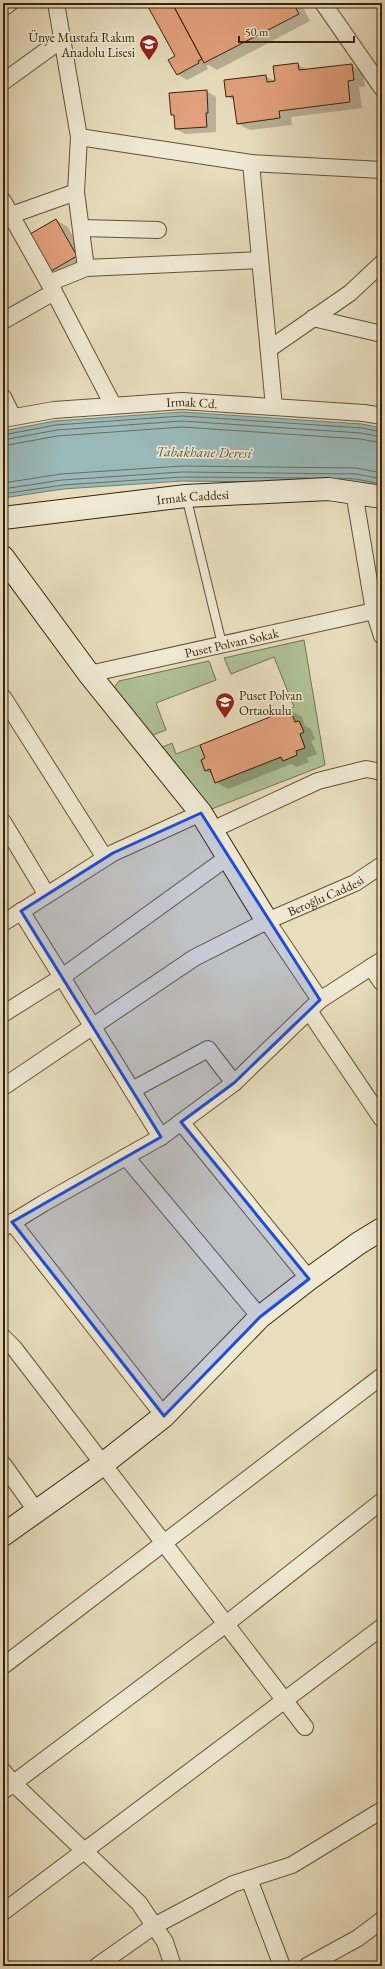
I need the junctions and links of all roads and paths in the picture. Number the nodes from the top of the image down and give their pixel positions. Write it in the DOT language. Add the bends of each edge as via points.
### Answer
graph roads {
  1 [pos="10,3"];
  2 [pos="56,3"];
  3 [pos="323,3"];
  4 [pos="3,8"];
  5 [pos="61,40"];
  6 [pos="3,82"];
  7 [pos="382,88"];
  8 [pos="79,137"];
  9 [pos="250,162"];
  10 [pos="382,170"];
  11 [pos="76,192"];
  12 [pos="3,201"];
  13 [pos="7,216"];
  14 [pos="81,228"];
  15 [pos="158,230"];
  16 [pos="260,260"];
  17 [pos="382,263"];
  18 [pos="86,268"];
  19 [pos="51,288"];
  20 [pos="314,318"];
  21 [pos="3,321"];
  22 [pos="382,334"];
  23 [pos="269,348"];
  24 [pos="3,397"];
  25 [pos="113,406"];
  26 [pos="274,407"];
  27 [pos="382,416"];
  28 [pos="8,418"];
  29 [pos="354,492"];
  30 [pos="186,496"];
  31 [pos="382,497"];
  32 [pos="3,518"];
  33 [pos="3,557"];
  34 [pos="374,611"];
  35 [pos="382,636"];
  36 [pos="222,644"];
  37 [pos="89,674"];
  38 [pos="3,697"];
  39 [pos="382,772"];
  40 [pos="3,822"];
  41 [pos="207,822"];
  42 [pos="228,857"];
  43 [pos="105,858"];
  44 [pos="382,865"];
  45 [pos="47,895"];
  46 [pos="21,911"];
  47 [pos="267,921"];
  48 [pos="3,923"];
  49 [pos="376,964"];
  50 [pos="62,977"];
  51 [pos="382,983"];
  52 [pos="314,1006"];
  53 [pos="3,1014"];
  54 [pos="93,1028"];
  55 [pos="234,1083"];
  56 [pos="3,1087"];
  57 [pos="132,1090"];
  58 [pos="382,1119"];
  59 [pos="181,1122"];
  60 [pos="161,1137"];
  61 [pos="126,1157"];
  62 [pos="8,1225"];
  63 [pos="382,1229"];
  64 [pos="309,1278"];
  65 [pos="260,1317"];
  66 [pos="3,1337"];
  67 [pos="382,1376"];
  68 [pos="164,1416"];
  69 [pos="3,1464"];
  70 [pos="103,1464"];
  71 [pos="382,1501"];
  72 [pos="37,1512"];
  73 [pos="3,1535"];
  74 [pos="163,1542"];
  75 [pos="226,1624"];
  76 [pos="382,1628"];
  77 [pos="3,1666"];
  78 [pos="285,1701"];
  79 [pos="305,1727"];
  80 [pos="6,1782"];
  81 [pos="382,1810"];
  82 [pos="84,1851"];
  83 [pos="249,1879"];
  84 [pos="3,1912"];
  85 [pos="382,1920"];
  86 [pos="154,1926"];
  87 [pos="97,1966"];
  88 [pos="173,1966"];
  89 [pos="282,1966"];
  90 [pos="307,1966"];
  1 -- 4 [label="street"];
  2 -- 5 [label="street"];
  3 -- 7 [label="street"];
  5 -- 6 [label="street"];
  5 -- 8 [label="street"];
  8 -- 9 [label="street"];
  8 -- 11 [label="street"];
  9 -- 10 [label="street"];
  9 -- 16 [label="street"];
  11 -- 13 [label="street"];
  11 -- 14 [label="street"];
  12 -- 13 [label="street"];
  13 -- 19 [label="street"];
  14 -- 15 [label="street"];
  14 -- 18 [label="street"];
  16 -- 18 [label="street"];
  16 -- 23 [label="street"];
  17 -- 20 [label="street" via="350,293"];
  18 -- 19 [label="street"];
  19 -- 21 [label="street"];
  19 -- 25 [label="street"];
  20 -- 22 [label="street"];
  20 -- 23 [label="street"];
  23 -- 26 [label="street"];
  24 -- 28 [label="street"];
  25 -- 26 [label="street, Irmak Cd." via="182,401"];
  25 -- 28 [label="street, Irmak Cd." via="54,410"];
  26 -- 27 [label="street, Irmak Cd."];
  29 -- 30 [label="street, Irmak Caddesi" via="328,489"];
  29 -- 31 [label="street, Irmak Caddesi"];
  29 -- 34 [label="street"];
  30 -- 32 [label="street, Irmak Caddesi"];
  30 -- 36 [label="lane"];
  33 -- 37 [label="street"];
  34 -- 35 [label="street"];
  34 -- 36 [label="street, Puset Polvan Sokak"];
  36 -- 37 [label="street, Puset Polvan Sokak"];
  37 -- 41 [label="street"];
  38 -- 43 [label="street"];
  39 -- 41 [label="street" via="366,769 318,781"];
  40 -- 45 [label="street"];
  41 -- 42 [label="street"];
  41 -- 43 [label="street"];
  42 -- 47 [label="street"];
  42 -- 50 [label="street"];
  43 -- 45 [label="street"];
  44 -- 47 [label="street, Beroğlu Caddesi" via="355,882"];
  45 -- 46 [label="street"];
  46 -- 48 [label="street"];
  46 -- 50 [label="street"];
  47 -- 52 [label="street"];
  47 -- 54 [label="street, Beroğlu Caddesi" via="194,958"];
  49 -- 51 [label="street"];
  49 -- 52 [label="street"];
  50 -- 53 [label="street"];
  50 -- 54 [label="street"];
  52 -- 55 [label="street"];
  52 -- 58 [label="street"];
  54 -- 56 [label="street, Beroğlu Caddesi"];
  54 -- 57 [label="street"];
  55 -- 57 [label="street" via="208,1049"];
  55 -- 59 [label="street"];
  57 -- 60 [label="street"];
  59 -- 60 [label="street"];
  59 -- 64 [label="street"];
  60 -- 61 [label="street"];
  61 -- 62 [label="street"];
  61 -- 65 [label="street"];
  62 -- 68 [label="street"];
  63 -- 64 [label="street"];
  64 -- 65 [label="street"];
  65 -- 68 [label="street"];
  66 -- 70 [label="street"];
  67 -- 74 [label="street"];
  68 -- 70 [label="street"];
  69 -- 72 [label="street"];
  70 -- 72 [label="street"];
  70 -- 74 [label="street"];
  71 -- 75 [label="street"];
  72 -- 73 [label="street"];
  74 -- 75 [label="street"];
  74 -- 77 [label="street"];
  75 -- 78 [label="street"];
  75 -- 80 [label="street"];
  76 -- 78 [label="street"];
  78 -- 79 [label="street"];
  78 -- 82 [label="street"];
  80 -- 82 [label="street"];
  81 -- 83 [label="street" via="292,1865"];
  82 -- 84 [label="street"];
  82 -- 86 [label="street" via="139,1903"];
  83 -- 86 [label="street" via="233,1884"];
  83 -- 89 [label="street"];
  85 -- 90 [label="street" via="358,1938"];
  86 -- 87 [label="street"];
  86 -- 88 [label="street" via="165,1942"];
}
